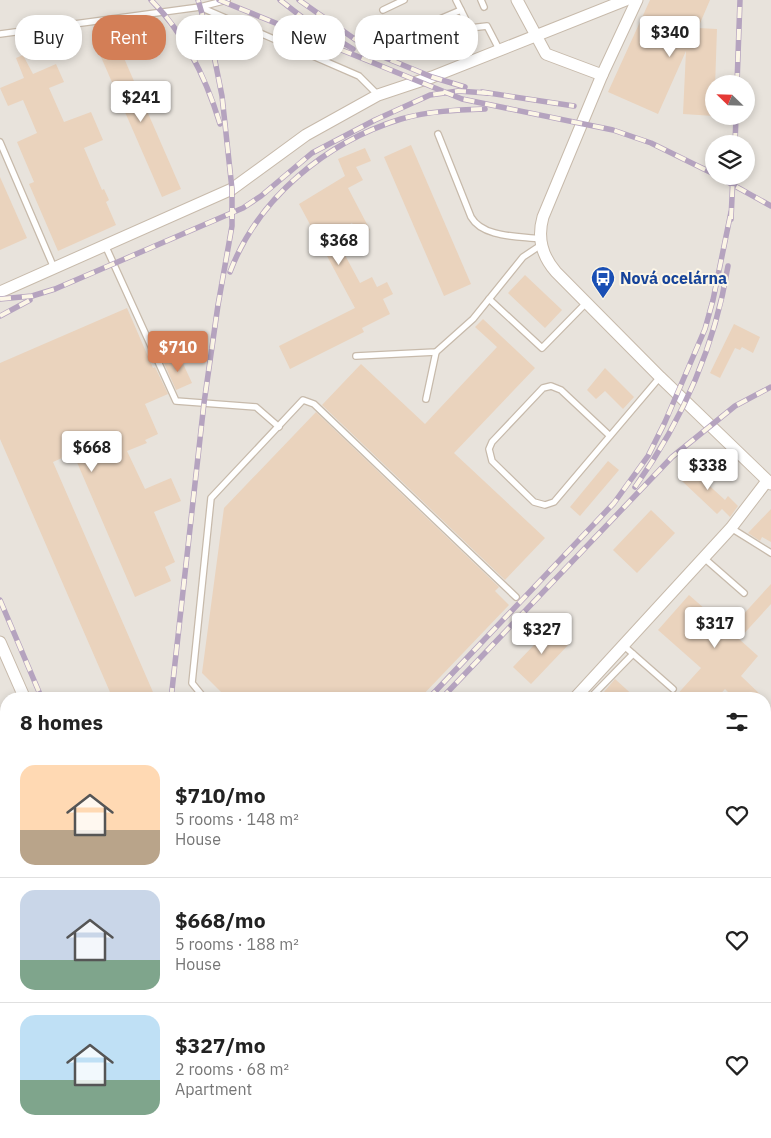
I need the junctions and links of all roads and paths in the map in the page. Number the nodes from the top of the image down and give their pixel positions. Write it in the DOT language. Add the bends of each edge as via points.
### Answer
graph roads {
  1 [pos="227,0"];
  2 [pos="404,0"];
  3 [pos="456,0"];
  4 [pos="481,0"];
  5 [pos="517,0"];
  6 [pos="626,0"];
  7 [pos="637,0"];
  8 [pos="200,7"];
  9 [pos="484,7"];
  10 [pos="383,10"];
  11 [pos="461,10"];
  12 [pos="449,15"];
  13 [pos="0,34"];
  14 [pos="535,36"];
  15 [pos="500,50"];
  16 [pos="602,75"];
  17 [pos="378,95"];
  18 [pos="438,134"];
  19 [pos="0,142"];
  20 [pos="541,242"];
  21 [pos="105,245"];
  22 [pos="54,268"];
  23 [pos="0,292"];
  24 [pos="489,298"];
  25 [pos="586,302"];
  26 [pos="436,352"];
  27 [pos="356,356"];
  28 [pos="660,377"];
  29 [pos="426,399"];
  30 [pos="279,427"];
  31 [pos="610,436"];
  32 [pos="769,483"];
  33 [pos="731,528"];
  34 [pos="771,553"];
  35 [pos="704,558"];
  36 [pos="744,593"];
  37 [pos="516,597"];
  38 [pos="0,642"];
  39 [pos="624,645"];
  40 [pos="633,654"];
  41 [pos="673,689"];
  42 [pos="21,692"];
  43 [pos="199,692"];
  44 [pos="580,692"];
  45 [pos="596,692"];
  1 -- 8 [label="lane"];
  2 -- 10 [label="lane"];
  3 -- 11 [label="lane"];
  4 -- 9 [label="lane"];
  5 -- 14 [label="street"];
  6 -- 14 [label="street"];
  7 -- 16 [label="street"];
  8 -- 13 [label="lane"];
  8 -- 17 [label="lane" via="360,76"];
  11 -- 12 [label="lane"];
  11 -- 15 [label="lane" via="470,28 487,26"];
  14 -- 15 [label="street"];
  14 -- 16 [label="street" via="546,54"];
  15 -- 17 [label="street"];
  16 -- 20 [label="street" via="543,216"];
  17 -- 21 [label="street" via="306,135 232,190"];
  18 -- 20 [label="lane" via="478,227"];
  19 -- 22 [label="lane"];
  20 -- 24 [label="lane" via="523,257"];
  20 -- 25 [label="street" via="547,261"];
  21 -- 22 [label="street"];
  21 -- 30 [label="lane" via="176,401 256,407"];
  22 -- 23 [label="street"];
  24 -- 25 [label="lane" via="542,348"];
  24 -- 26 [label="lane" via="473,319"];
  25 -- 28 [label="street"];
  26 -- 27 [label="lane"];
  26 -- 29 [label="lane"];
  28 -- 31 [label="lane"];
  28 -- 32 [label="street"];
  30 -- 37 [label="lane" via="303,400 314,404"];
  30 -- 43 [label="lane" via="211,498 192,683"];
  31 -- 31 [label="lane" via="554,502 545,505 534,502 492,462 489,450 492,442 543,388 551,386 561,390"];
  32 -- 33 [label="street"];
  33 -- 34 [label="lane"];
  33 -- 35 [label="street"];
  35 -- 36 [label="lane"];
  35 -- 39 [label="street"];
  38 -- 42 [label="street"];
  39 -- 40 [label="lane"];
  39 -- 44 [label="street"];
  40 -- 41 [label="lane"];
  40 -- 45 [label="lane"];
}
